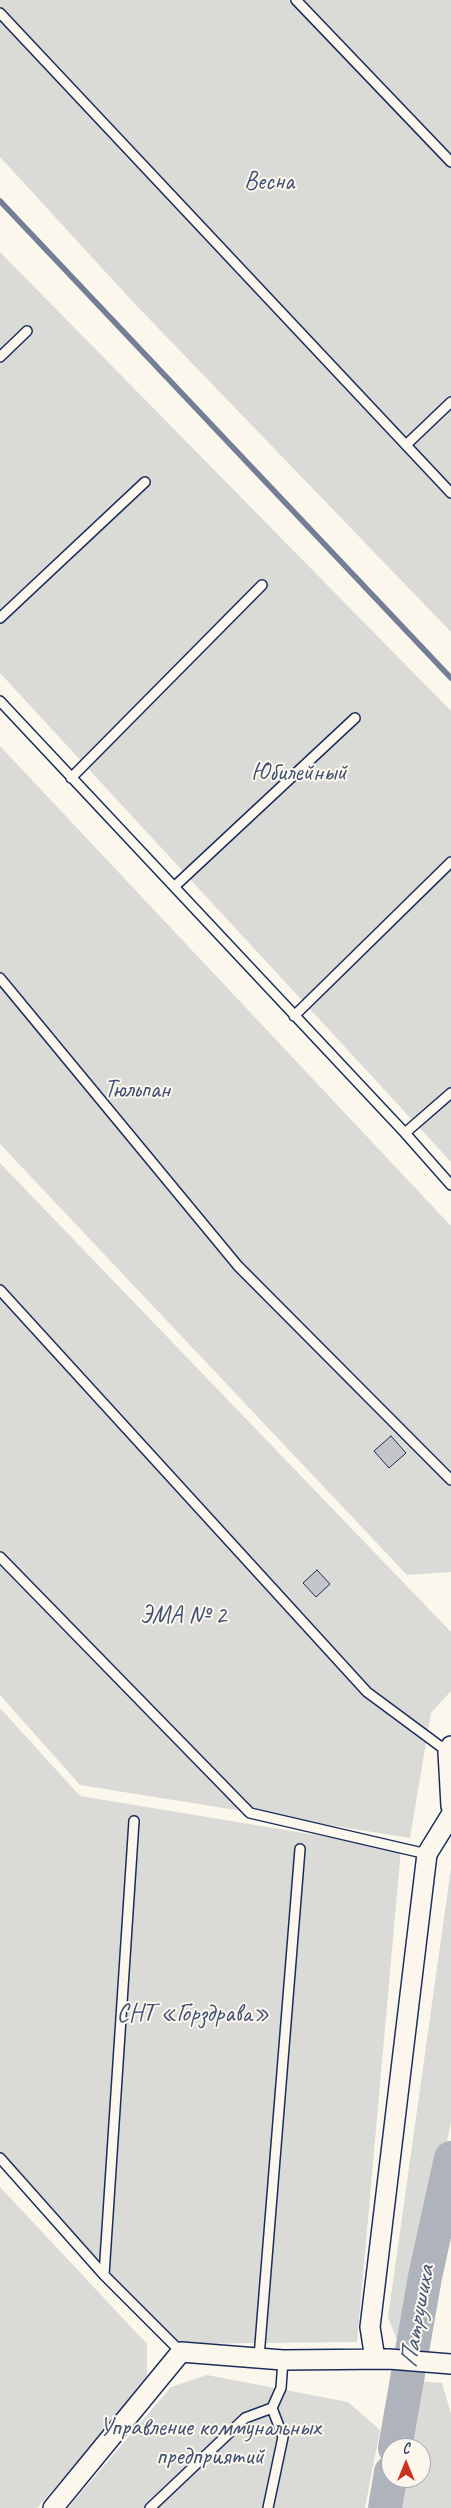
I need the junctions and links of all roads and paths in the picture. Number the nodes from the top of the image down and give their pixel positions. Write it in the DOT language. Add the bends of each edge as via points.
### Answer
graph roads {
  1 [pos="296,0"];
  2 [pos="0,13"];
  3 [pos="451,162"];
  4 [pos="27,331"];
  5 [pos="0,357"];
  6 [pos="451,402"];
  7 [pos="407,444"];
  8 [pos="145,482"];
  9 [pos="451,493"];
  10 [pos="262,585"];
  11 [pos="0,618"];
  12 [pos="0,701"];
  13 [pos="356,718"];
  14 [pos="72,778"];
  15 [pos="451,862"];
  16 [pos="175,886"];
  17 [pos="0,978"];
  18 [pos="294,1016"];
  19 [pos="451,1093"];
  20 [pos="405,1133"];
  21 [pos="451,1186"];
  22 [pos="0,1290"];
  23 [pos="451,1480"];
  24 [pos="0,1557"];
  25 [pos="450,1749"];
  26 [pos="451,1806"];
  27 [pos="451,1815"];
  28 [pos="134,1821"];
  29 [pos="300,1849"];
  30 [pos="427,1854"];
  31 [pos="0,2158"];
  32 [pos="104,2275"];
  33 [pos="181,2352"];
  34 [pos="259,2357"];
  35 [pos="382,2359"];
  36 [pos="283,2360"];
  37 [pos="443,2363"];
  38 [pos="272,2408"];
  39 [pos="53,2508"];
  40 [pos="150,2508"];
  41 [pos="268,2508"];
  1 -- 3 [label="lane"];
  2 -- 7 [label="lane"];
  4 -- 5 [label="lane"];
  6 -- 7 [label="lane"];
  7 -- 9 [label="lane"];
  8 -- 11 [label="lane"];
  10 -- 14 [label="lane"];
  12 -- 14 [label="lane"];
  13 -- 16 [label="lane"];
  14 -- 16 [label="lane"];
  15 -- 18 [label="lane"];
  16 -- 18 [label="lane"];
  17 -- 23 [label="lane" via="238,1266"];
  18 -- 20 [label="lane"];
  19 -- 20 [label="lane"];
  20 -- 21 [label="lane"];
  22 -- 25 [label="lane" via="367,1692"];
  24 -- 30 [label="lane" via="250,1813"];
  25 -- 26 [label="street"];
  27 -- 30 [label="street"];
  28 -- 32 [label="lane"];
  29 -- 34 [label="lane"];
  30 -- 35 [label="street" via="370,2326"];
  31 -- 32 [label="lane"];
  32 -- 33 [label="lane"];
  33 -- 34 [label="street"];
  33 -- 39 [label="street"];
  34 -- 36 [label="street"];
  35 -- 36 [label="street"];
  35 -- 37 [label="street"];
  36 -- 38 [label="lane" via="281,2388"];
  38 -- 40 [label="lane" via="245,2418"];
  38 -- 41 [label="lane" via="283,2437"];
}
